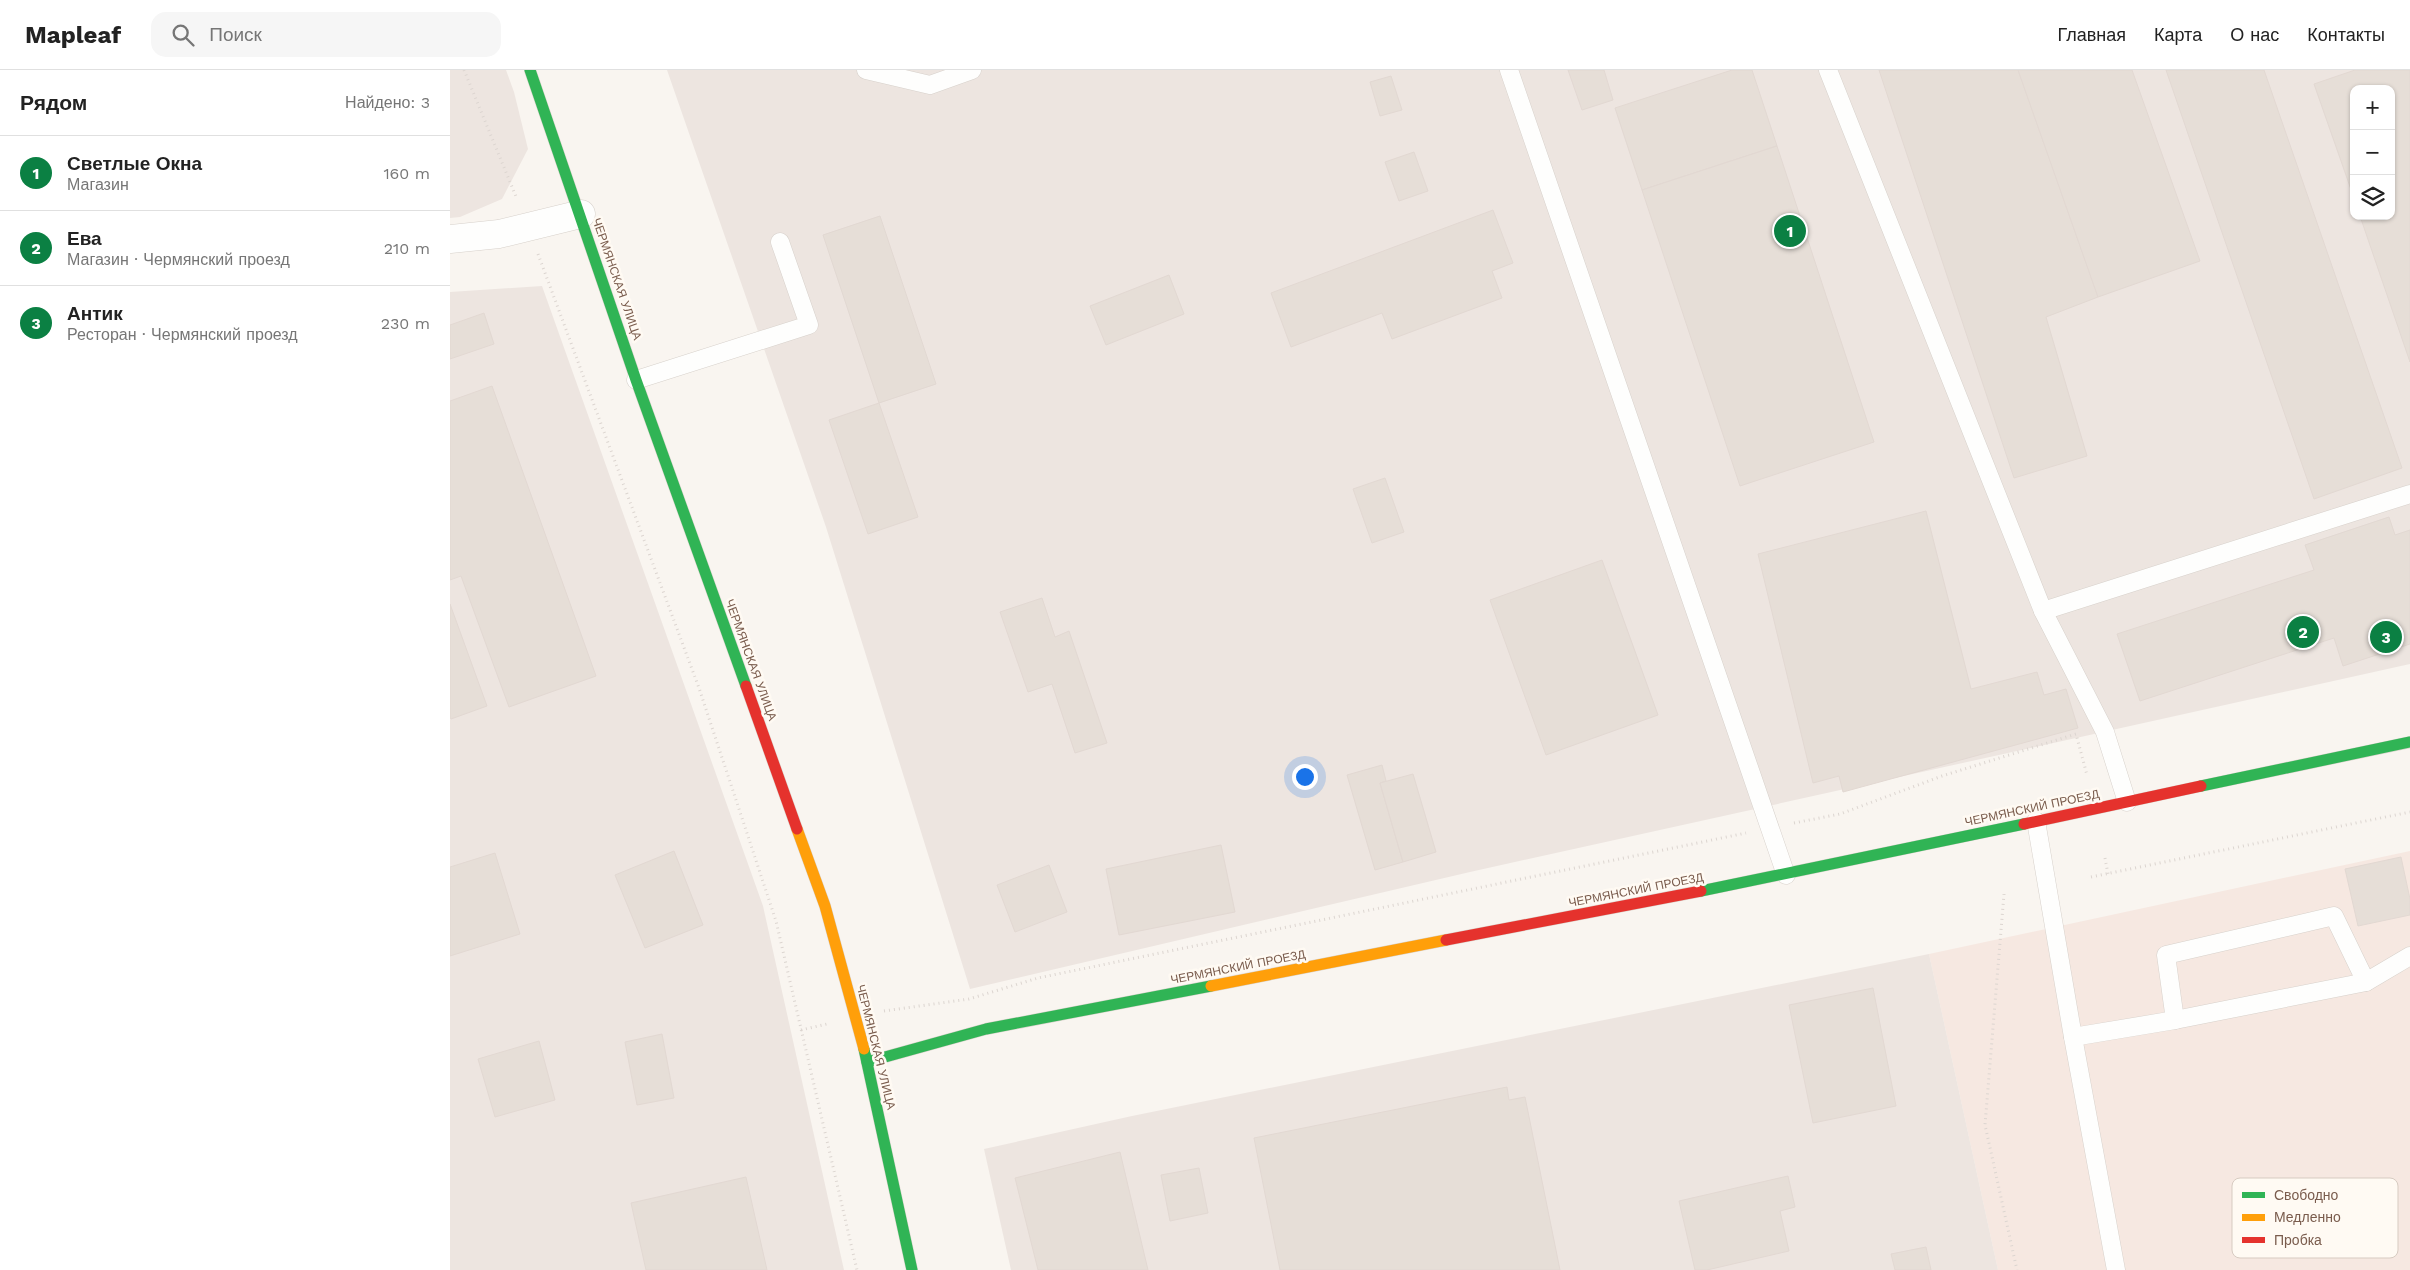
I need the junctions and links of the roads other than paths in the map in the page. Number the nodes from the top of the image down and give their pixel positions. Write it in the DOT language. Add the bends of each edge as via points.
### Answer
graph roads {
  1 [pos="530,70"];
  2 [pos="866,70"];
  3 [pos="972,70"];
  4 [pos="1509,70"];
  5 [pos="1828,70"];
  6 [pos="580,214"];
  7 [pos="450,239"];
  8 [pos="780,242"];
  9 [pos="636,380"];
  10 [pos="2410,494"];
  11 [pos="2042,611"];
  12 [pos="2410,742"];
  13 [pos="2127,802"];
  14 [pos="2036,821"];
  15 [pos="1786,875"];
  16 [pos="2410,956"];
  17 [pos="2366,982"];
  18 [pos="2175,1020"];
  19 [pos="2073,1037"];
  20 [pos="866,1062"];
  21 [pos="912,1270"];
  22 [pos="2116,1270"];
  1 -- 6 [label="street, ЧЕРМЯНСКАЯ УЛИЦА"];
  2 -- 3 [label="lane" via="930,85"];
  4 -- 15 [label="lane"];
  5 -- 11 [label="lane"];
  6 -- 7 [label="street" via="499,234"];
  6 -- 9 [label="street, ЧЕРМЯНСКАЯ УЛИЦА"];
  8 -- 9 [label="lane" via="809,325"];
  9 -- 20 [label="street, ЧЕРМЯНСКАЯ УЛИЦА" via="825,906"];
  10 -- 11 [label="lane"];
  11 -- 13 [label="lane" via="2105,732"];
  12 -- 13 [label="street, ЧЕРМЯНСКИЙ ПРОЕЗД"];
  13 -- 14 [label="street, ЧЕРМЯНСКИЙ ПРОЕЗД"];
  14 -- 15 [label="street, ЧЕРМЯНСКИЙ ПРОЕЗД"];
  14 -- 19 [label="lane"];
  15 -- 20 [label="street, ЧЕРМЯНСКИЙ ПРОЕЗД" via="986,1029"];
  16 -- 17 [label="lane"];
  17 -- 18 [label="lane"];
  17 -- 18 [label="lane" via="2334,916 2166,955"];
  18 -- 19 [label="lane"];
  19 -- 22 [label="lane"];
  20 -- 21 [label="street, ЧЕРМЯНСКАЯ УЛИЦА"];
}
